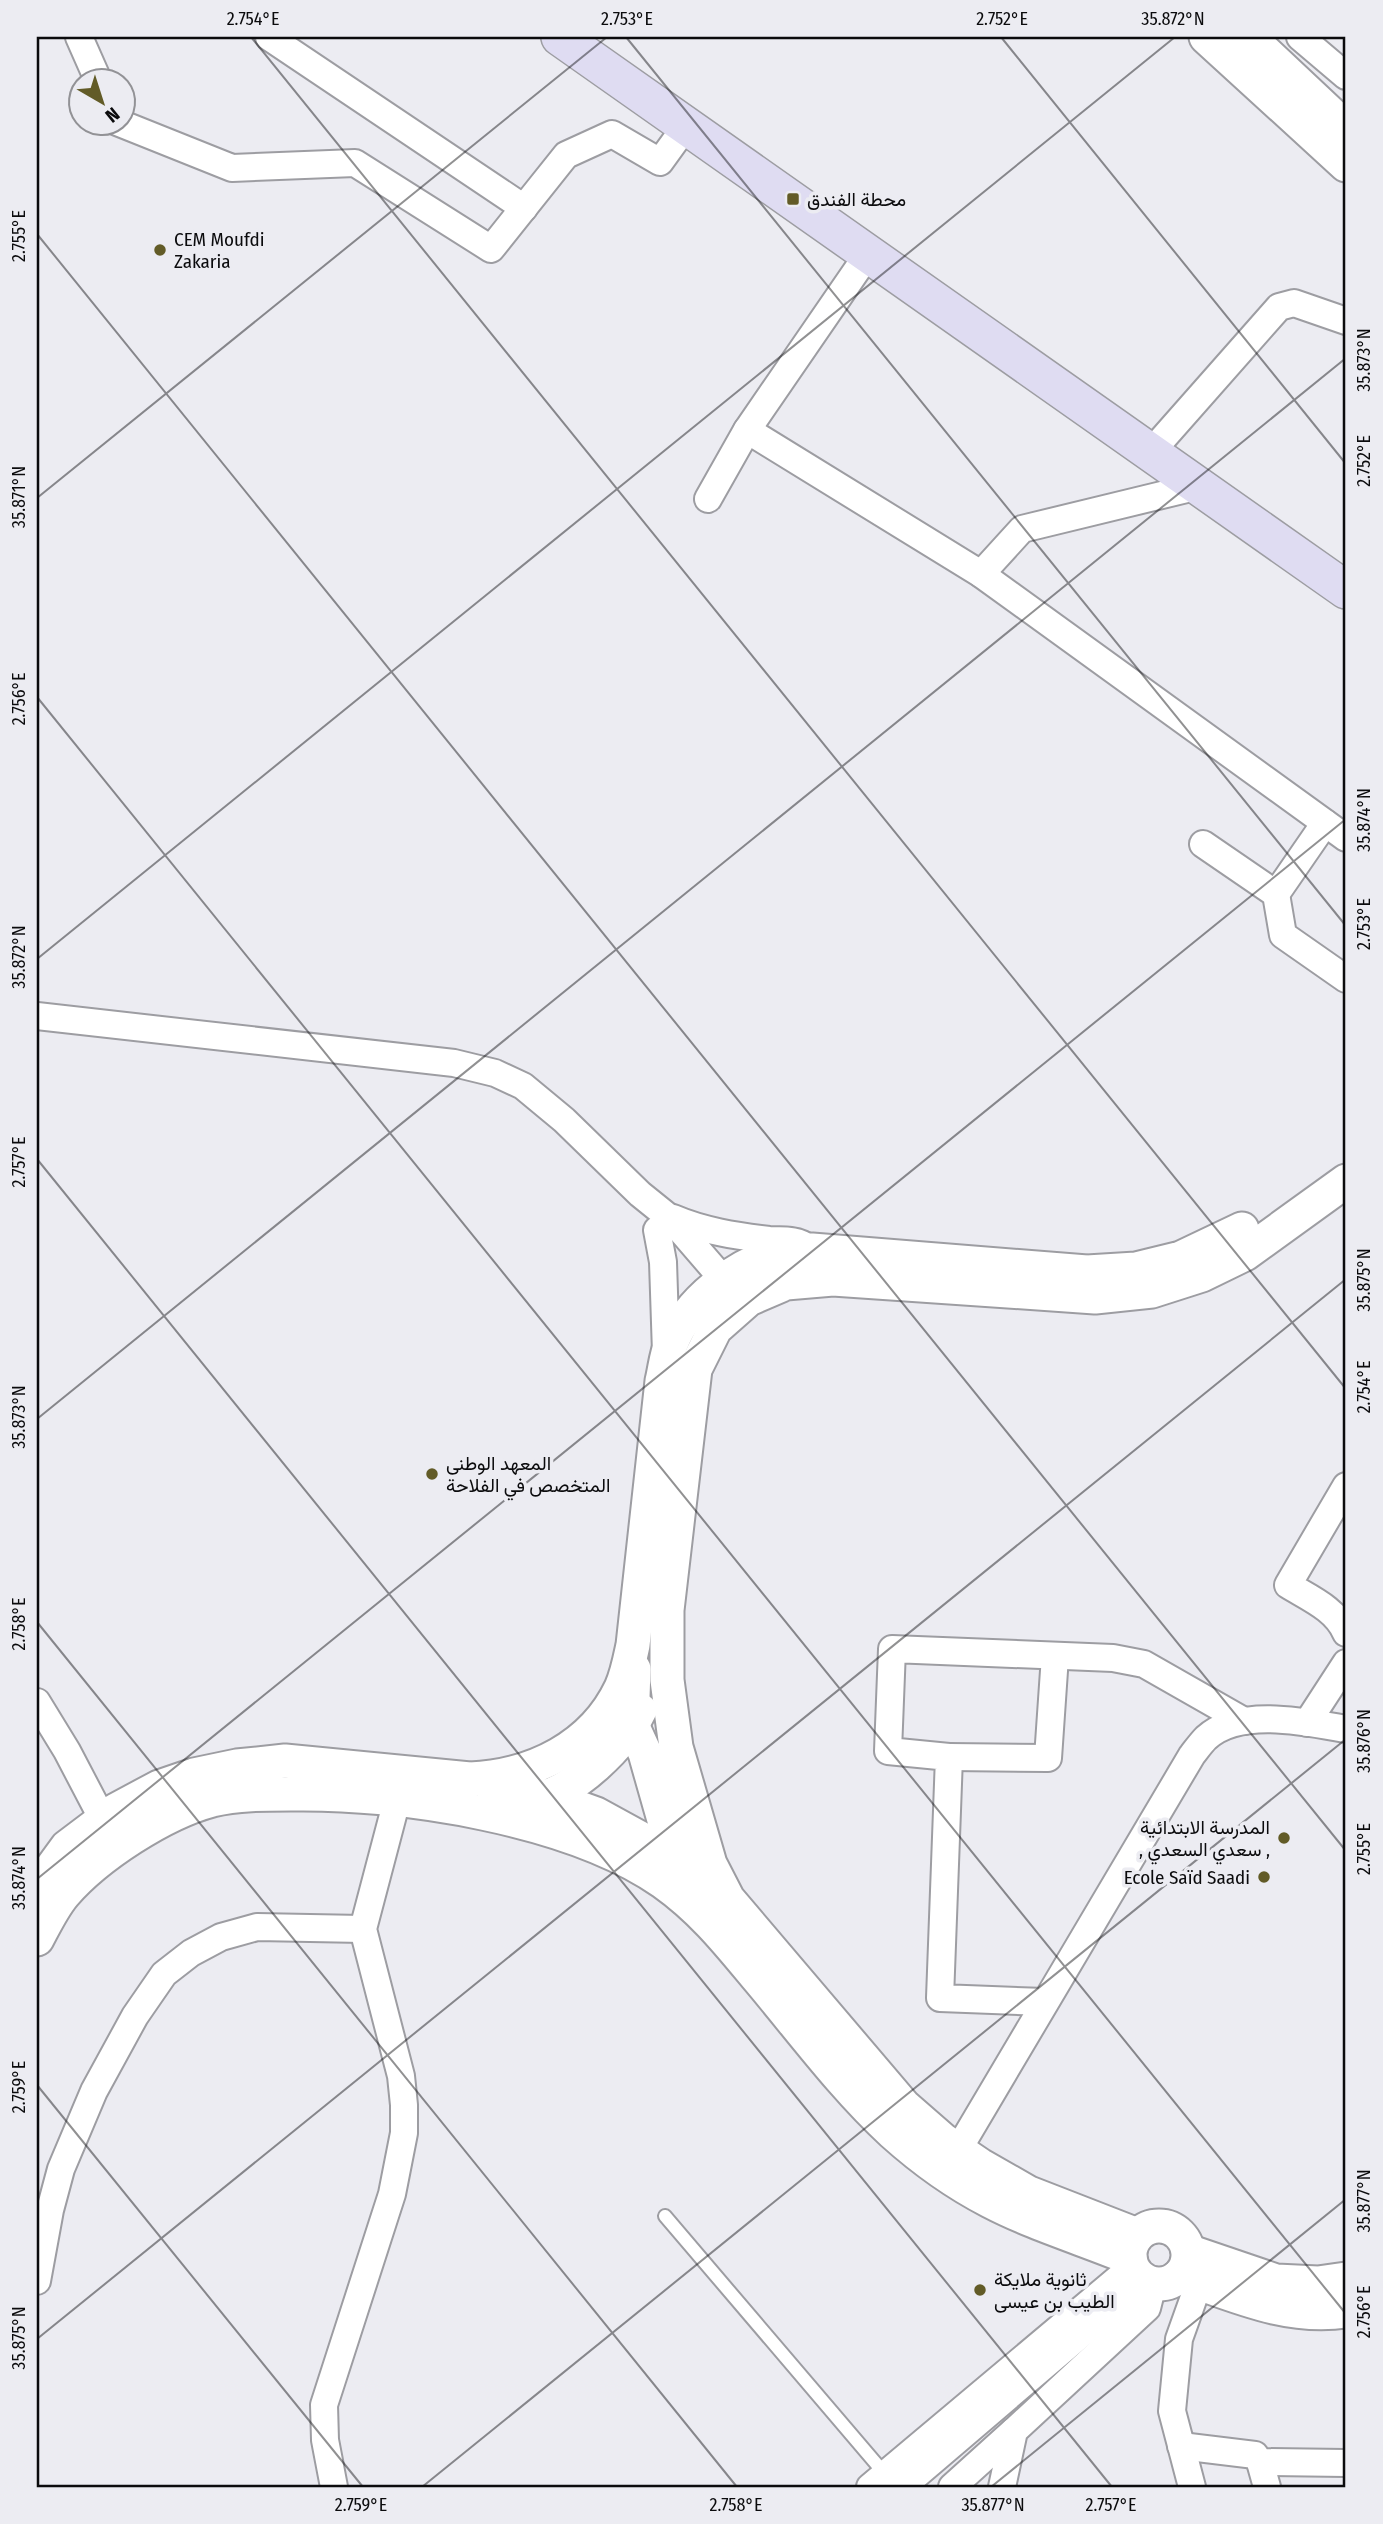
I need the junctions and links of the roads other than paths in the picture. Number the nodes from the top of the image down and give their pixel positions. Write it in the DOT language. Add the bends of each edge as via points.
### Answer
graph roads {
  1 [pos="79,37"];
  2 [pos="268,37"];
  3 [pos="560,37"];
  4 [pos="1206,37"];
  5 [pos="1248,37"];
  6 [pos="1300,37"];
  7 [pos="92,66"];
  8 [pos="1346,76"];
  9 [pos="686,126"];
  10 [pos="1346,128"];
  11 [pos="136,130"];
  12 [pos="1346,165"];
  13 [pos="524,208"];
  14 [pos="869,254"];
  15 [pos="1346,321"];
  16 [pos="747,430"];
  17 [pos="1151,452"];
  18 [pos="1199,486"];
  19 [pos="708,499"];
  20 [pos="981,575"];
  21 [pos="1346,590"];
  22 [pos="1336,831"];
  23 [pos="1203,844"];
  24 [pos="1276,894"];
  25 [pos="1346,979"];
  26 [pos="37,1016"];
  27 [pos="1346,1154"];
  28 [pos="1346,1181"];
  29 [pos="661,1222"];
  30 [pos="813,1250"];
  31 [pos="727,1292"];
  32 [pos="666,1363"];
  33 [pos="1346,1486"];
  34 [pos="1346,1633"];
  35 [pos="633,1645"];
  36 [pos="667,1652"];
  37 [pos="1055,1656"];
  38 [pos="1346,1664"];
  39 [pos="37,1702"];
  40 [pos="1244,1721"];
  41 [pos="1307,1723"];
  42 [pos="632,1726"];
  43 [pos="1346,1729"];
  44 [pos="949,1757"];
  45 [pos="401,1786"];
  46 [pos="471,1795"];
  47 [pos="549,1797"];
  48 [pos="111,1834"];
  49 [pos="680,1860"];
  50 [pos="37,1888"];
  51 [pos="717,1907"];
  52 [pos="363,1929"];
  53 [pos="37,1939"];
  54 [pos="1045,2002"];
  55 [pos="952,2163"];
  56 [pos="665,2216"];
  57 [pos="1158,2267"];
  58 [pos="1346,2279"];
  59 [pos="37,2281"];
  60 [pos="1346,2311"];
  61 [pos="1014,2431"];
  62 [pos="1181,2446"];
  63 [pos="1260,2462"];
  64 [pos="1346,2463"];
  65 [pos="886,2483"];
  66 [pos="334,2487"];
  67 [pos="954,2487"];
  68 [pos="1002,2487"];
  69 [pos="1192,2487"];
  70 [pos="1267,2487"];
  1 -- 7 [label="street"];
  2 -- 13 [label="street"];
  3 -- 9 [label="main road"];
  4 -- 12 [label="street"];
  5 -- 10 [label="street"];
  6 -- 8 [label="street"];
  9 -- 13 [label="street" via="660,162 612,134 566,155"];
  9 -- 14 [label="main road"];
  11 -- 13 [label="street" via="232,169 355,163 491,250"];
  14 -- 16 [label="street"];
  14 -- 17 [label="main road"];
  15 -- 17 [label="street" via="1294,303 1279,307"];
  16 -- 19 [label="street"];
  16 -- 20 [label="street"];
  17 -- 18 [label="main road"];
  18 -- 20 [label="street" via="1022,529"];
  18 -- 21 [label="main road"];
  20 -- 22 [label="street"];
  22 -- 24 [label="street"];
  23 -- 24 [label="street"];
  24 -- 25 [label="street" via="1283,935"];
  26 -- 29 [label="street" via="454,1063 495,1073 523,1086 564,1120 640,1194"];
  27 -- 30 [label="street" via="1255,1222 1181,1258 1136,1269 1087,1272"];
  28 -- 31 [label="street" via="1245,1254 1202,1275 1152,1291 1095,1297 833,1279"];
  29 -- 30 [label="street" via="794,1240"];
  29 -- 31 [label="street"];
  29 -- 32 [label="street"];
  30 -- 31 [label="street" via="782,1252 752,1263"];
  31 -- 32 [label="street" via="685,1318"];
  31 -- 36 [label="street" via="695,1369 667,1610"];
  32 -- 35 [label="street"];
  33 -- 34 [label="street" via="1288,1585 1330,1611"];
  35 -- 42 [label="street"];
  35 -- 46 [label="street" via="622,1686 603,1718 571,1748"];
  36 -- 42 [label="street"];
  36 -- 51 [label="street" via="676,1747 710,1864"];
  37 -- 40 [label="street" via="1144,1664"];
  37 -- 44 [label="street" via="1048,1758"];
  37 -- 44 [label="street" via="892,1649 888,1751"];
  38 -- 41 [label="street"];
  39 -- 48 [label="street"];
  40 -- 41 [label="street"];
  40 -- 54 [label="street" via="1208,1737 1192,1755"];
  41 -- 43 [label="street"];
  42 -- 47 [label="street" via="582,1777"];
  42 -- 49 [label="street"];
  44 -- 54 [label="street" via="940,1998"];
  45 -- 46 [label="street" via="446,1805"];
  45 -- 48 [label="street" via="212,1800 132,1837"];
  45 -- 52 [label="street"];
  46 -- 47 [label="street"];
  46 -- 51 [label="street" via="608,1852"];
  47 -- 49 [label="street" via="596,1814"];
  48 -- 50 [label="street" via="68,1847"];
  48 -- 53 [label="street" via="92,1868 63,1895"];
  49 -- 51 [label="street" via="694,1896"];
  51 -- 55 [label="street" via="847,2086 893,2133"];
  52 -- 59 [label="street" via="257,1927 221,1937 164,1974 94,2091 61,2168"];
  52 -- 66 [label="street" via="401,2076 404,2133 372,2260 324,2405"];
  54 -- 55 [label="street"];
  55 -- 57 [label="street" via="991,2202"];
  56 -- 65 [label="lane"];
  57 -- 58 [label="street" via="1276,2281"];
  57 -- 60 [label="street" via="1276,2309 1327,2314"];
  57 -- 61 [label="street" via="1147,2308"];
  57 -- 62 [label="street" via="1179,2339 1172,2411"];
  57 -- 65 [label="street"];
  61 -- 67 [label="street"];
  61 -- 68 [label="street"];
  62 -- 63 [label="street" via="1255,2455"];
  62 -- 69 [label="street"];
  63 -- 64 [label="street"];
  63 -- 70 [label="street"];
}
